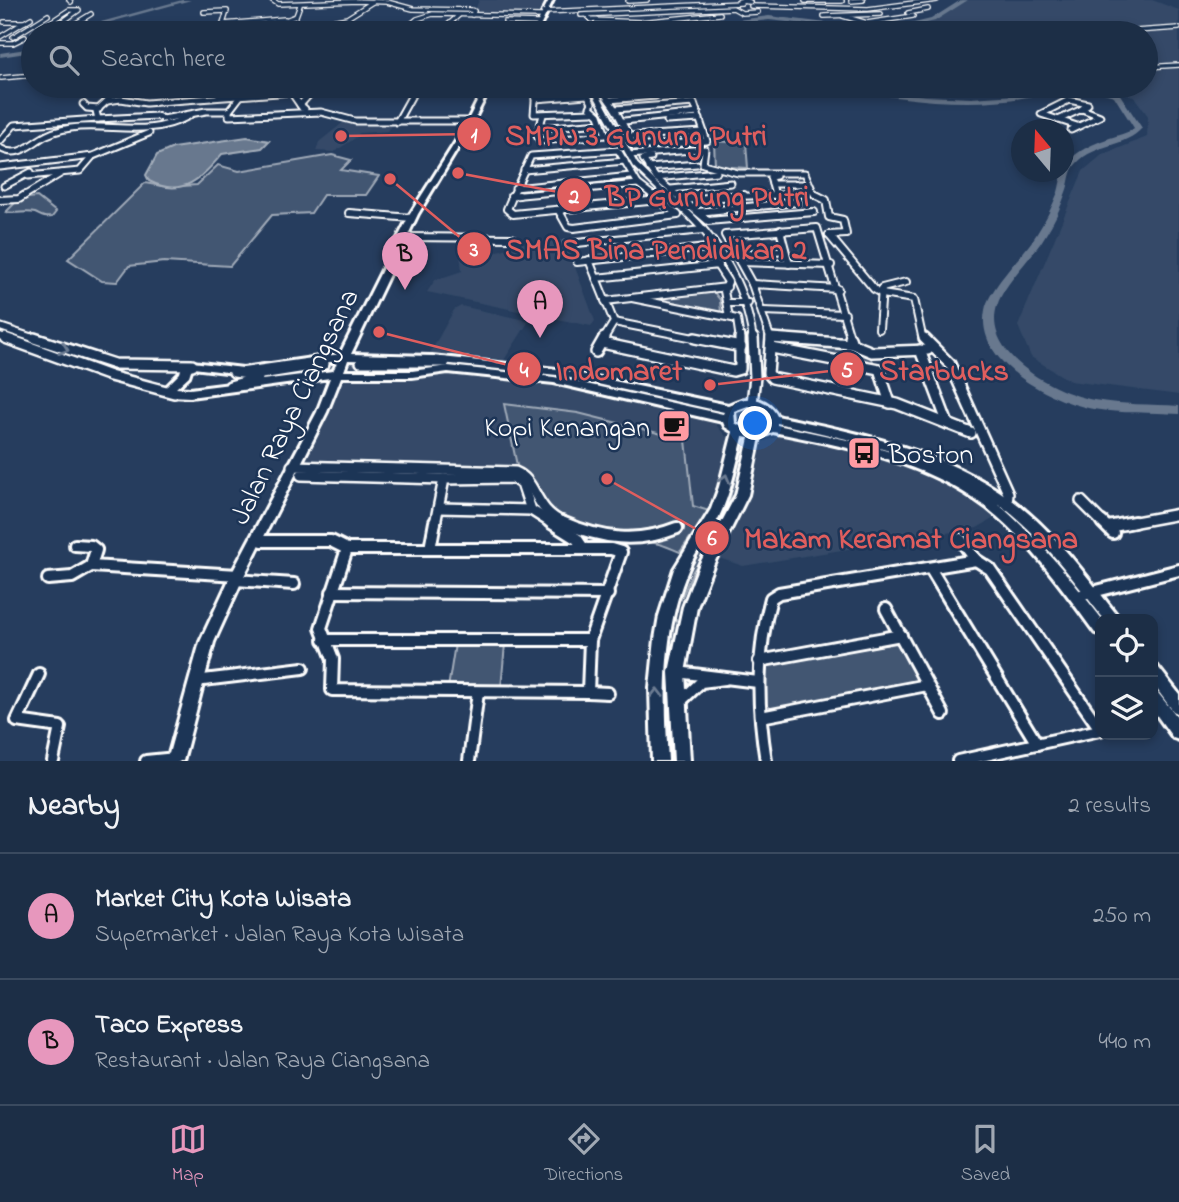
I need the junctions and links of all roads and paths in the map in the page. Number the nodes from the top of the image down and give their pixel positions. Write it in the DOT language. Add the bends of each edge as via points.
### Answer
graph roads {
  1 [pos="273,0"];
  2 [pos="551,0"];
  3 [pos="647,0"];
  4 [pos="851,0"];
  5 [pos="880,0"];
  6 [pos="904,0"];
  7 [pos="920,0"];
  8 [pos="934,0"];
  9 [pos="374,1"];
  10 [pos="631,1"];
  11 [pos="714,1"];
  12 [pos="865,1"];
  13 [pos="805,2"];
  14 [pos="661,3"];
  15 [pos="747,3"];
  16 [pos="925,3"];
  17 [pos="264,4"];
  18 [pos="596,4"];
  19 [pos="610,4"];
  20 [pos="790,4"];
  21 [pos="841,4"];
  22 [pos="300,5"];
  23 [pos="700,5"];
  24 [pos="893,5"];
  25 [pos="620,6"];
  26 [pos="828,8"];
  27 [pos="725,9"];
  28 [pos="862,9"];
  29 [pos="928,9"];
  30 [pos="694,10"];
  31 [pos="707,10"];
  32 [pos="678,11"];
  33 [pos="543,12"];
  34 [pos="666,12"];
  35 [pos="765,12"];
  36 [pos="91,13"];
  37 [pos="625,13"];
  38 [pos="645,13"];
  39 [pos="908,13"];
  40 [pos="607,14"];
  41 [pos="803,14"];
  42 [pos="883,14"];
  43 [pos="48,15"];
  44 [pos="459,15"];
  45 [pos="472,15"];
  46 [pos="587,15"];
  47 [pos="714,15"];
  48 [pos="816,15"];
  49 [pos="857,15"];
  50 [pos="869,15"];
  51 [pos="567,16"];
  52 [pos="844,16"];
  53 [pos="699,17"];
  54 [pos="31,18"];
  55 [pos="902,18"];
  56 [pos="285,19"];
  57 [pos="891,19"];
  58 [pos="685,20"];
  59 [pos="26,21"];
  60 [pos="38,21"];
  61 [pos="53,21"];
  62 [pos="64,21"];
  63 [pos="79,21"];
  64 [pos="223,21"];
  65 [pos="263,21"];
  66 [pos="335,21"];
  67 [pos="417,21"];
  68 [pos="454,21"];
  69 [pos="539,21"];
  70 [pos="599,21"];
  71 [pos="611,21"];
  72 [pos="630,21"];
  73 [pos="649,21"];
  74 [pos="668,21"];
  75 [pos="849,21"];
  76 [pos="865,21"];
  77 [pos="879,21"];
  78 [pos="4,22"];
  79 [pos="21,22"];
  80 [pos="21,25"];
  81 [pos="1179,28"];
  82 [pos="1158,29"];
  83 [pos="21,32"];
  84 [pos="13,37"];
  85 [pos="21,37"];
  86 [pos="0,39"];
  87 [pos="21,40"];
  88 [pos="1179,65"];
  89 [pos="1158,66"];
  90 [pos="21,76"];
  91 [pos="1,78"];
  92 [pos="109,98"];
  93 [pos="221,98"];
  94 [pos="296,98"];
  95 [pos="306,98"];
  96 [pos="410,98"];
  97 [pos="482,98"];
  98 [pos="552,98"];
  99 [pos="588,98"];
  100 [pos="599,98"];
  101 [pos="632,98"];
  102 [pos="657,98"];
  103 [pos="216,99"];
  104 [pos="535,99"];
  105 [pos="237,100"];
  106 [pos="609,100"];
  107 [pos="107,101"];
  108 [pos="83,104"];
  109 [pos="663,105"];
  110 [pos="302,108"];
  111 [pos="605,108"];
  112 [pos="99,109"];
  113 [pos="591,109"];
  114 [pos="614,109"];
  115 [pos="1082,109"];
  116 [pos="206,111"];
  117 [pos="229,111"];
  118 [pos="535,111"];
  119 [pos="310,112"];
  120 [pos="191,114"];
  121 [pos="543,115"];
  122 [pos="699,116"];
  123 [pos="98,119"];
  124 [pos="1055,119"];
  125 [pos="1060,119"];
  126 [pos="471,121"];
  127 [pos="397,122"];
  128 [pos="602,123"];
  129 [pos="613,123"];
  130 [pos="625,123"];
  131 [pos="539,128"];
  132 [pos="1074,128"];
  133 [pos="152,131"];
  134 [pos="704,132"];
  135 [pos="630,136"];
  136 [pos="0,141"];
  137 [pos="0,148"];
  138 [pos="699,154"];
  139 [pos="93,156"];
  140 [pos="627,158"];
  141 [pos="37,164"];
  142 [pos="696,164"];
  143 [pos="0,167"];
  144 [pos="648,168"];
  145 [pos="524,170"];
  146 [pos="717,172"];
  147 [pos="62,173"];
  148 [pos="28,176"];
  149 [pos="646,178"];
  150 [pos="656,178"];
  151 [pos="634,180"];
  152 [pos="731,183"];
  153 [pos="4,187"];
  154 [pos="515,188"];
  155 [pos="672,189"];
  156 [pos="661,191"];
  157 [pos="760,194"];
  158 [pos="775,195"];
  159 [pos="511,196"];
  160 [pos="0,200"];
  161 [pos="660,200"];
  162 [pos="684,200"];
  163 [pos="798,202"];
  164 [pos="766,205"];
  165 [pos="559,211"];
  166 [pos="698,212"];
  167 [pos="814,212"];
  168 [pos="349,213"];
  169 [pos="773,216"];
  170 [pos="412,218"];
  171 [pos="703,230"];
  172 [pos="780,230"];
  173 [pos="403,237"];
  174 [pos="512,238"];
  175 [pos="567,244"];
  176 [pos="786,250"];
  177 [pos="738,258"];
  178 [pos="589,260"];
  179 [pos="577,262"];
  180 [pos="789,264"];
  181 [pos="719,265"];
  182 [pos="831,265"];
  183 [pos="596,278"];
  184 [pos="906,282"];
  185 [pos="752,285"];
  186 [pos="727,287"];
  187 [pos="838,289"];
  188 [pos="882,294"];
  189 [pos="632,298"];
  190 [pos="605,301"];
  191 [pos="727,303"];
  192 [pos="748,303"];
  193 [pos="763,311"];
  194 [pos="845,314"];
  195 [pos="729,317"];
  196 [pos="614,321"];
  197 [pos="0,327"];
  198 [pos="879,329"];
  199 [pos="0,336"];
  200 [pos="755,342"];
  201 [pos="602,343"];
  202 [pos="772,343"];
  203 [pos="852,344"];
  204 [pos="741,347"];
  205 [pos="597,352"];
  206 [pos="872,352"];
  207 [pos="345,357"];
  208 [pos="186,365"];
  209 [pos="360,365"];
  210 [pos="452,365"];
  211 [pos="324,367"];
  212 [pos="879,369"];
  213 [pos="338,374"];
  214 [pos="168,390"];
  215 [pos="752,402"];
  216 [pos="890,403"];
  217 [pos="728,414"];
  218 [pos="773,424"];
  219 [pos="948,424"];
  220 [pos="739,431"];
  221 [pos="971,433"];
  222 [pos="755,435"];
  223 [pos="296,471"];
  224 [pos="444,478"];
  225 [pos="1081,501"];
  226 [pos="1007,504"];
  227 [pos="439,508"];
  228 [pos="531,510"];
  229 [pos="1179,514"];
  230 [pos="677,528"];
  231 [pos="960,538"];
  232 [pos="262,541"];
  233 [pos="75,545"];
  234 [pos="347,549"];
  235 [pos="430,549"];
  236 [pos="584,549"];
  237 [pos="976,560"];
  238 [pos="91,566"];
  239 [pos="930,568"];
  240 [pos="1179,569"];
  241 [pos="237,578"];
  242 [pos="48,579"];
  243 [pos="294,584"];
  244 [pos="332,592"];
  245 [pos="1091,593"];
  246 [pos="608,594"];
  247 [pos="1077,596"];
  248 [pos="671,601"];
  249 [pos="690,607"];
  250 [pos="886,609"];
  251 [pos="1108,614"];
  252 [pos="1095,621"];
  253 [pos="901,635"];
  254 [pos="324,640"];
  255 [pos="590,640"];
  256 [pos="759,662"];
  257 [pos="303,668"];
  258 [pos="677,672"];
  259 [pos="39,674"];
  260 [pos="1157,677"];
  261 [pos="728,678"];
  262 [pos="195,681"];
  263 [pos="758,682"];
  264 [pos="927,685"];
  265 [pos="478,692"];
  266 [pos="588,692"];
  267 [pos="608,693"];
  268 [pos="677,705"];
  269 [pos="1158,705"];
  270 [pos="1179,706"];
  271 [pos="943,714"];
  272 [pos="761,717"];
  273 [pos="1095,723"];
  274 [pos="1095,731"];
  275 [pos="1179,732"];
  276 [pos="1037,744"];
  277 [pos="176,760"];
  278 [pos="53,761"];
  279 [pos="146,761"];
  280 [pos="469,761"];
  281 [pos="660,761"];
  282 [pos="682,761"];
  283 [pos="765,761"];
  284 [pos="958,761"];
  1 -- 17 [label="street"];
  1 -- 22 [label="street"];
  2 -- 33 [label="street"];
  3 -- 10 [label="street"];
  4 -- 12 [label="street"];
  4 -- 28 [label="street"];
  5 -- 24 [label="street"];
  6 -- 24 [label="street"];
  7 -- 16 [label="street"];
  8 -- 16 [label="street"];
  9 -- 22 [label="street"];
  9 -- 45 [label="street" via="413,9 471,10"];
  9 -- 66 [label="street"];
  11 -- 14 [label="street"];
  11 -- 15 [label="street"];
  12 -- 24 [label="street"];
  13 -- 20 [label="street"];
  13 -- 21 [label="street"];
  13 -- 26 [label="street"];
  14 -- 15 [label="street"];
  14 -- 25 [label="street"];
  14 -- 34 [label="street"];
  15 -- 26 [label="street"];
  15 -- 27 [label="street" via="758,12"];
  16 -- 24 [label="street"];
  18 -- 19 [label="street"];
  21 -- 26 [label="street"];
  22 -- 56 [label="street" via="296,16"];
  23 -- 31 [label="street"];
  24 -- 28 [label="street"];
  24 -- 39 [label="street"];
  24 -- 42 [label="street"];
  24 -- 55 [label="street"];
  25 -- 33 [label="street"];
  25 -- 37 [label="street"];
  26 -- 28 [label="street"];
  26 -- 48 [label="street"];
  26 -- 52 [label="street"];
  27 -- 31 [label="street"];
  27 -- 47 [label="street" via="728,13"];
  28 -- 50 [label="street"];
  29 -- 39 [label="street"];
  30 -- 31 [label="street"];
  30 -- 32 [label="street"];
  30 -- 53 [label="street"];
  31 -- 47 [label="street"];
  32 -- 34 [label="street"];
  32 -- 58 [label="street"];
  33 -- 45 [label="street"];
  33 -- 69 [label="street"];
  34 -- 38 [label="street"];
  34 -- 74 [label="street"];
  35 -- 41 [label="street"];
  36 -- 63 [label="street"];
  37 -- 38 [label="street"];
  37 -- 40 [label="street"];
  37 -- 72 [label="street"];
  38 -- 73 [label="street"];
  39 -- 55 [label="street" via="914,16"];
  40 -- 46 [label="street"];
  40 -- 71 [label="street"];
  42 -- 50 [label="street"];
  42 -- 57 [label="street"];
  43 -- 60 [label="street"];
  44 -- 45 [label="street"];
  44 -- 67 [label="street" via="427,15"];
  44 -- 68 [label="street"];
  46 -- 51 [label="street"];
  46 -- 70 [label="street"];
  47 -- 53 [label="street"];
  49 -- 50 [label="street"];
  49 -- 52 [label="street"];
  49 -- 76 [label="street"];
  50 -- 77 [label="street"];
  52 -- 75 [label="street"];
  53 -- 58 [label="street"];
  54 -- 59 [label="street"];
  55 -- 57 [label="street"];
  56 -- 65 [label="street"];
  57 -- 77 [label="street"];
  58 -- 74 [label="street"];
  61 -- 62 [label="street" via="79,10"];
  64 -- 64 [label="street" via="227,11 203,14 203,16"];
  78 -- 79 [label="street"];
  80 -- 86 [label="street"];
  81 -- 82 [label="street"];
  83 -- 84 [label="street"];
  84 -- 85 [label="street"];
  84 -- 86 [label="street"];
  86 -- 87 [label="street"];
  88 -- 89 [label="street"];
  90 -- 91 [label="street"];
  92 -- 107 [label="street"];
  93 -- 103 [label="street"];
  94 -- 110 [label="street"];
  95 -- 110 [label="street"];
  96 -- 127 [label="street"];
  97 -- 126 [label="street, Jalan Raya Ciangsana"];
  98 -- 104 [label="street"];
  99 -- 113 [label="street"];
  100 -- 111 [label="street"];
  101 -- 106 [label="street"];
  102 -- 109 [label="street"];
  103 -- 105 [label="street"];
  103 -- 107 [label="street"];
  103 -- 116 [label="street"];
  104 -- 118 [label="street"];
  105 -- 117 [label="street"];
  106 -- 114 [label="street"];
  107 -- 112 [label="street"];
  108 -- 112 [label="street"];
  109 -- 114 [label="street"];
  109 -- 122 [label="street" via="694,103"];
  110 -- 119 [label="street"];
  111 -- 113 [label="street"];
  111 -- 129 [label="street"];
  112 -- 123 [label="street"];
  113 -- 118 [label="street"];
  113 -- 121 [label="street"];
  113 -- 128 [label="street"];
  114 -- 130 [label="street"];
  115 -- 124 [label="street" via="1088,104 1069,100 1041,114"];
  115 -- 125 [label="street"];
  115 -- 132 [label="street" via="1100,116"];
  116 -- 117 [label="street"];
  116 -- 120 [label="street"];
  117 -- 119 [label="street" via="231,117"];
  118 -- 121 [label="street"];
  119 -- 127 [label="street" via="355,121"];
  120 -- 123 [label="street"];
  120 -- 133 [label="street" via="177,125"];
  121 -- 131 [label="street"];
  122 -- 130 [label="street"];
  122 -- 134 [label="street"];
  123 -- 136 [label="street" via="14,125"];
  126 -- 127 [label="street"];
  126 -- 170 [label="street, Jalan Raya Ciangsana"];
  128 -- 131 [label="street"];
  128 -- 131 [label="street" via="604,136 542,141 537,136"];
  129 -- 130 [label="street"];
  129 -- 140 [label="street"];
  130 -- 135 [label="street"];
  133 -- 137 [label="street" via="68,131 38,140 28,150 6,152"];
  133 -- 139 [label="street"];
  134 -- 135 [label="street"];
  134 -- 135 [label="street" via="705,142 638,147"];
  138 -- 144 [label="street" via="643,159"];
  139 -- 141 [label="street"];
  139 -- 147 [label="street" via="80,171"];
  140 -- 145 [label="street"];
  140 -- 145 [label="street" via="618,150 531,156"];
  140 -- 149 [label="street"];
  140 -- 151 [label="street"];
  140 -- 188 [label="street" via="705,149 703,164 723,171 806,174 814,194 826,200 829,217 843,220 846,234 829,236"];
  141 -- 143 [label="street"];
  141 -- 148 [label="street"];
  142 -- 144 [label="street"];
  144 -- 150 [label="street"];
  145 -- 154 [label="street"];
  146 -- 150 [label="street"];
  147 -- 148 [label="street"];
  147 -- 160 [label="street" via="19,199"];
  148 -- 153 [label="street"];
  149 -- 151 [label="street"];
  149 -- 156 [label="street"];
  150 -- 155 [label="street"];
  151 -- 154 [label="street"];
  151 -- 159 [label="street"];
  151 -- 161 [label="street"];
  152 -- 155 [label="street"];
  154 -- 159 [label="street"];
  155 -- 156 [label="street"];
  155 -- 162 [label="street"];
  156 -- 171 [label="street"];
  157 -- 158 [label="street"];
  157 -- 162 [label="street"];
  157 -- 164 [label="street"];
  158 -- 158 [label="street" via="772,184 808,184 810,194"];
  159 -- 165 [label="street" via="507,209 513,214"];
  161 -- 165 [label="street"];
  161 -- 165 [label="street" via="678,215 568,228"];
  162 -- 166 [label="street"];
  163 -- 164 [label="street"];
  164 -- 166 [label="street"];
  164 -- 169 [label="street"];
  166 -- 169 [label="street" via="709,222"];
  167 -- 169 [label="street"];
  168 -- 170 [label="street"];
  170 -- 173 [label="street, Jalan Raya Ciangsana"];
  171 -- 175 [label="street"];
  171 -- 192 [label="street" via="731,267"];
  172 -- 176 [label="street"];
  172 -- 177 [label="street" via="725,235"];
  172 -- 182 [label="street" via="817,228"];
  173 -- 174 [label="street"];
  173 -- 207 [label="street, Jalan Raya Ciangsana"];
  176 -- 177 [label="street"];
  176 -- 180 [label="street"];
  177 -- 180 [label="street"];
  177 -- 185 [label="street"];
  178 -- 179 [label="street"];
  178 -- 181 [label="street" via="702,248 709,250"];
  178 -- 183 [label="street"];
  180 -- 182 [label="street"];
  181 -- 183 [label="street"];
  181 -- 186 [label="street"];
  182 -- 187 [label="street"];
  183 -- 190 [label="street"];
  184 -- 188 [label="street" via="885,285"];
  185 -- 187 [label="street"];
  185 -- 193 [label="street"];
  186 -- 189 [label="street"];
  186 -- 191 [label="street"];
  187 -- 194 [label="street"];
  188 -- 198 [label="street"];
  188 -- 226 [label="street" via="914,299 922,336 950,364 1008,493"];
  189 -- 190 [label="street"];
  189 -- 195 [label="street"];
  190 -- 196 [label="street"];
  191 -- 192 [label="street"];
  191 -- 195 [label="street"];
  192 -- 200 [label="street"];
  193 -- 194 [label="street"];
  193 -- 202 [label="street"];
  194 -- 203 [label="street"];
  195 -- 204 [label="street" via="739,321"];
  196 -- 201 [label="street"];
  196 -- 204 [label="street"];
  197 -- 208 [label="street, one-way" via="114,363"];
  199 -- 214 [label="street" via="110,376"];
  200 -- 202 [label="street"];
  200 -- 215 [label="street"];
  201 -- 204 [label="street" via="733,371 740,369"];
  201 -- 205 [label="street"];
  202 -- 203 [label="street"];
  202 -- 212 [label="street"];
  202 -- 216 [label="street" via="768,373 772,378"];
  203 -- 206 [label="street"];
  206 -- 212 [label="street"];
  206 -- 219 [label="street" via="924,350"];
  207 -- 209 [label="street"];
  207 -- 211 [label="street"];
  207 -- 213 [label="street, Jalan Raya Ciangsana"];
  208 -- 211 [label="street" via="256,370"];
  208 -- 214 [label="street" via="185,374"];
  209 -- 210 [label="street"];
  209 -- 210 [label="street" via="412,374"];
  209 -- 213 [label="street"];
  210 -- 217 [label="street"];
  211 -- 213 [label="street"];
  211 -- 214 [label="street" via="211,392"];
  212 -- 216 [label="street"];
  213 -- 223 [label="street, Jalan Raya Ciangsana"];
  215 -- 217 [label="street" via="740,403"];
  215 -- 218 [label="street" via="768,409"];
  216 -- 219 [label="street"];
  217 -- 220 [label="street"];
  218 -- 222 [label="street"];
  218 -- 226 [label="street" via="905,450 961,475"];
  218 -- 247 [label="street" via="877,452 955,482 990,504 1022,533"];
  219 -- 221 [label="street"];
  220 -- 222 [label="street"];
  248 -- 220 [label="street, one-way" via="681,570 713,518"];
  222 -- 249 [label="street" via="738,505 707,562"];
  223 -- 224 [label="street"];
  223 -- 230 [label="street" via="515,472 527,480 548,515 597,536 646,539"];
  223 -- 241 [label="street, Jalan Raya Ciangsana"];
  224 -- 227 [label="street"];
  224 -- 228 [label="street" via="518,480"];
  225 -- 229 [label="street" via="1110,530"];
  226 -- 245 [label="street" via="1052,546"];
  227 -- 228 [label="street"];
  227 -- 235 [label="street"];
  228 -- 236 [label="street" via="577,539"];
  231 -- 237 [label="street"];
  232 -- 234 [label="street" via="331,541"];
  233 -- 238 [label="street" via="96,550"];
  234 -- 235 [label="street"];
  234 -- 244 [label="street"];
  235 -- 236 [label="street"];
  236 -- 246 [label="street" via="621,552"];
  237 -- 239 [label="street"];
  237 -- 273 [label="street" via="990,569"];
  238 -- 241 [label="street"];
  238 -- 242 [label="street" via="72,577"];
  239 -- 256 [label="street" via="775,595 762,626"];
  239 -- 276 [label="street"];
  240 -- 245 [label="street"];
  241 -- 243 [label="street"];
  241 -- 262 [label="street, Jalan Raya Ciangsana" via="207,642"];
  244 -- 246 [label="street"];
  244 -- 254 [label="street" via="321,628"];
  245 -- 247 [label="street"];
  245 -- 251 [label="street"];
  246 -- 255 [label="street"];
  247 -- 252 [label="street"];
  248 -- 249 [label="street"];
  281 -- 248 [label="street, one-way" via="657,674"];
  249 -- 258 [label="street"];
  250 -- 253 [label="street"];
  253 -- 256 [label="street"];
  253 -- 264 [label="street"];
  254 -- 255 [label="street"];
  254 -- 265 [label="street" via="332,659 332,690"];
  255 -- 266 [label="street"];
  256 -- 263 [label="street"];
  257 -- 262 [label="street"];
  258 -- 261 [label="street" via="705,671"];
  258 -- 268 [label="street"];
  259 -- 278 [label="street" via="17,721 60,727"];
  260 -- 270 [label="street"];
  261 -- 263 [label="street"];
  261 -- 268 [label="street" via="701,681"];
  262 -- 277 [label="street, Jalan Raya Ciangsana"];
  263 -- 272 [label="street"];
  264 -- 271 [label="street"];
  264 -- 272 [label="street"];
  265 -- 266 [label="street"];
  265 -- 280 [label="street"];
  266 -- 267 [label="street"];
  268 -- 282 [label="street"];
  269 -- 275 [label="street"];
  272 -- 283 [label="street"];
  274 -- 276 [label="street"];
  276 -- 284 [label="street"];
  277 -- 279 [label="street"];
}
